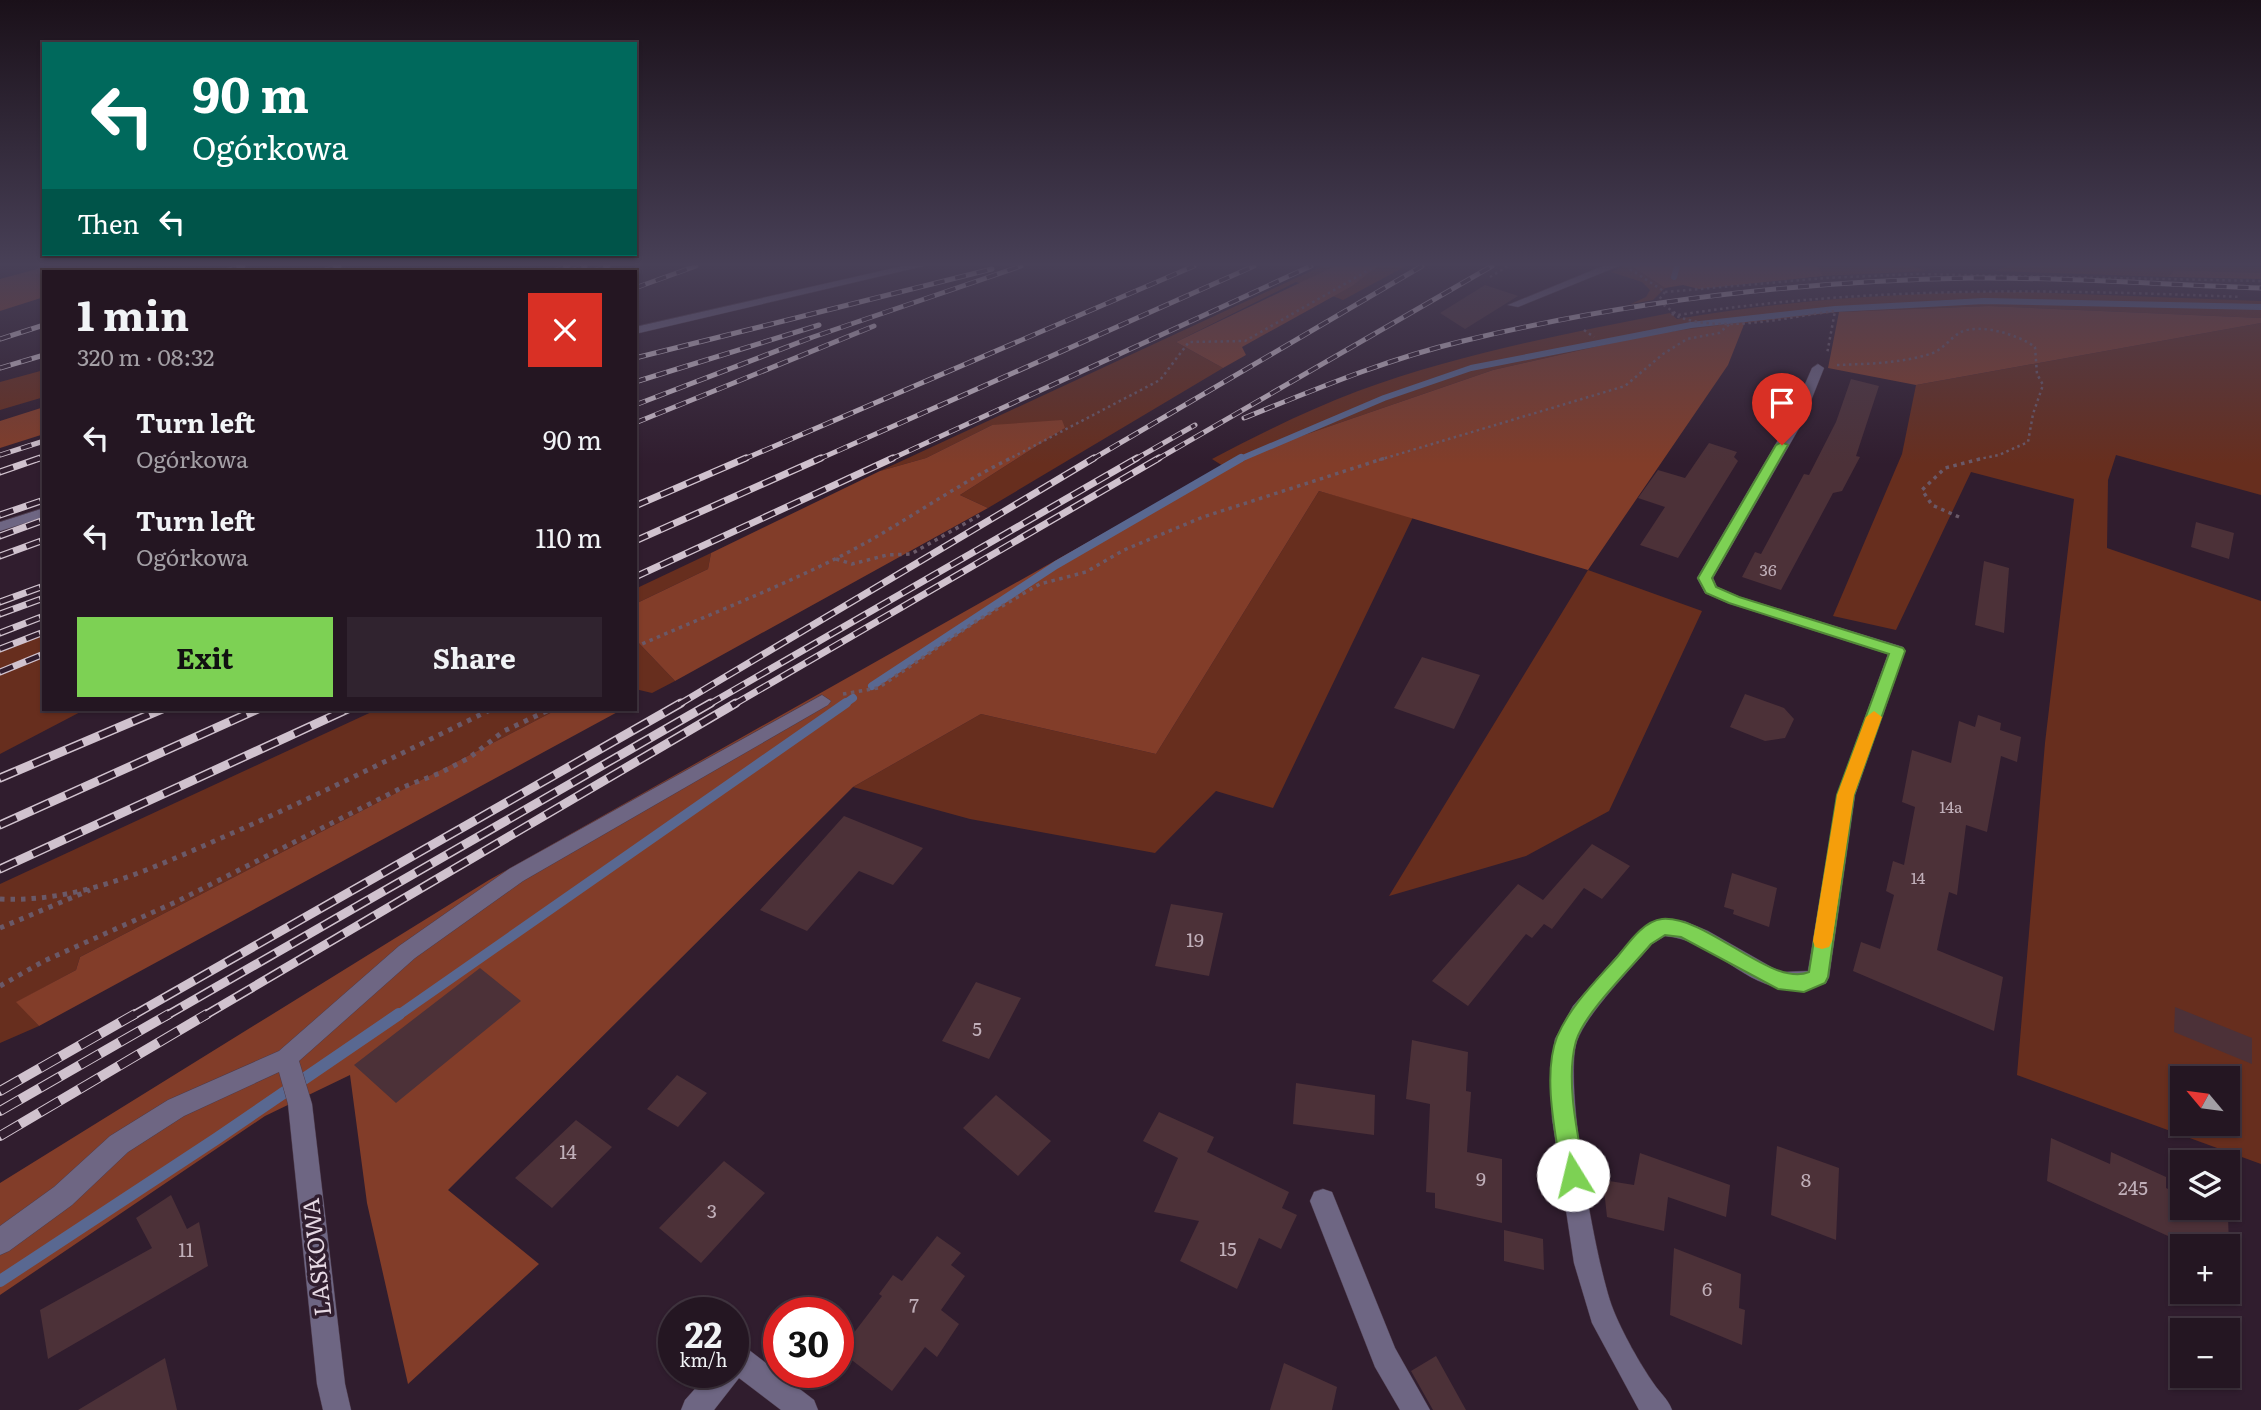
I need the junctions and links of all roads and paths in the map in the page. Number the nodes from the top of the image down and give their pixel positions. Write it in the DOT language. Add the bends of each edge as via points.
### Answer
graph roads {
  1 [pos="1261,332"];
  2 [pos="1587,332"];
  3 [pos="1720,332"];
  4 [pos="1830,332"];
  5 [pos="1962,332"];
  6 [pos="1990,332"];
  7 [pos="1594,337"];
  8 [pos="1822,366"];
  9 [pos="42,513"];
  10 [pos="980,515"];
  11 [pos="1959,517"];
  12 [pos="0,527"];
  13 [pos="835,559"];
  14 [pos="637,646"];
  15 [pos="822,701"];
  16 [pos="488,711"];
  17 [pos="547,711"];
  18 [pos="120,878"];
  19 [pos="0,899"];
  20 [pos="0,928"];
  21 [pos="0,986"];
  22 [pos="290,1064"];
  23 [pos="1323,1201"];
  24 [pos="0,1242"];
  25 [pos="749,1368"];
  26 [pos="714,1388"];
  27 [pos="337,1410"];
  28 [pos="695,1410"];
  29 [pos="804,1410"];
  30 [pos="1416,1410"];
  31 [pos="1658,1410"];
  1 -- 13 [label="path" via="1232,343 1189,342 1160,380 979,474"];
  2 -- 7 [label="path"];
  3 -- 15 [label="path" via="1687,339 1625,386 1203,517 1124,550 1086,572 1040,584 878,688"];
  4 -- 8 [label="path"];
  5 -- 8 [label="path" via="1936,352"];
  6 -- 11 [label="path" via="2023,339 2035,347 2037,374 2043,385 2028,442 2013,453 1952,463 1933,474 1922,490 1932,505"];
  8 -- 31 [label="street" via="1795,423 1705,578 1711,590 1734,600 1897,651 1846,795 1818,977 1804,983 1778,980 1684,930 1662,927 1645,938 1581,1013 1566,1040 1562,1065 1564,1118 1594,1289 1601,1314 1644,1394"];
  9 -- 12 [label="street"];
  10 -- 13 [label="path" via="911,554 852,564"];
  13 -- 14 [label="path"];
  15 -- 22 [label="street" via="516,875 407,952"];
  16 -- 18 [label="path" via="275,814"];
  17 -- 21 [label="path" via="504,731 450,768"];
  18 -- 19 [label="path" via="63,895"];
  18 -- 20 [label="path"];
  22 -- 24 [label="street" via="229,1082 130,1136 63,1196"];
  22 -- 27 [label="street, LASKOWA" via="300,1104"];
  23 -- 30 [label="street" via="1385,1357"];
  25 -- 29 [label="street"];
  26 -- 28 [label="street"];
}
